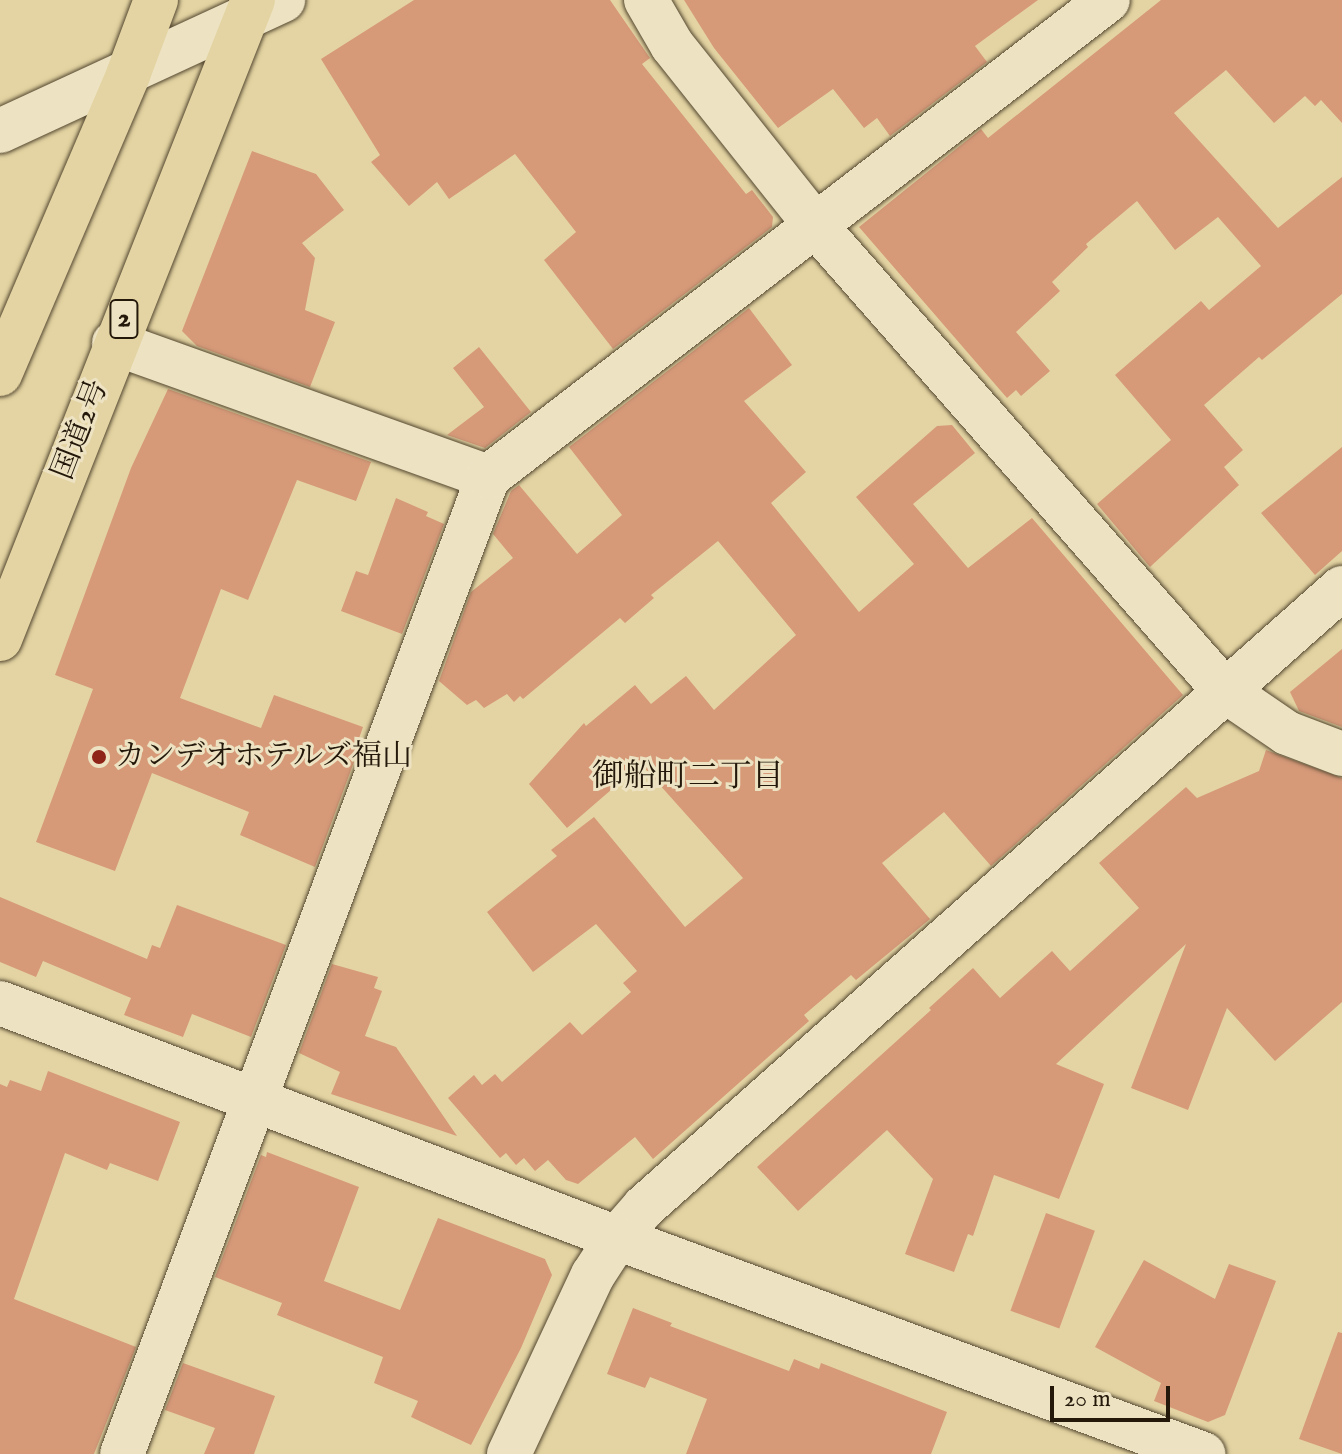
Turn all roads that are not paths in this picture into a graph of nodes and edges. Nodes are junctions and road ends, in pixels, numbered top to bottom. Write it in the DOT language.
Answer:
graph roads {
  1 [pos="156,0"];
  2 [pos="646,0"];
  3 [pos="1108,0"];
  4 [pos="261,5"];
  5 [pos="128,75"];
  6 [pos="0,131"];
  7 [pos="815,225"];
  8 [pos="114,343"];
  9 [pos="0,374"];
  10 [pos="488,477"];
  11 [pos="1342,588"];
  12 [pos="0,639"];
  13 [pos="1224,690"];
  14 [pos="1342,754"];
  15 [pos="0,1003"];
  16 [pos="255,1101"];
  17 [pos="617,1238"];
  18 [pos="122,1454"];
  19 [pos="509,1454"];
  20 [pos="1203,1454"];
  1 -- 5 [label="highway"];
  2 -- 7 [label="street"];
  3 -- 7 [label="street"];
  4 -- 5 [label="street"];
  4 -- 8 [label="highway, 国道2号 / 2"];
  5 -- 6 [label="street"];
  5 -- 9 [label="highway"];
  7 -- 10 [label="street"];
  7 -- 13 [label="street"];
  8 -- 10 [label="street"];
  8 -- 12 [label="highway, 国道2号 / 2"];
  10 -- 16 [label="street"];
  11 -- 13 [label="street"];
  13 -- 14 [label="street"];
  13 -- 17 [label="street"];
  15 -- 16 [label="street"];
  16 -- 17 [label="street"];
  16 -- 18 [label="street"];
  17 -- 19 [label="street"];
  17 -- 20 [label="street"];
}
